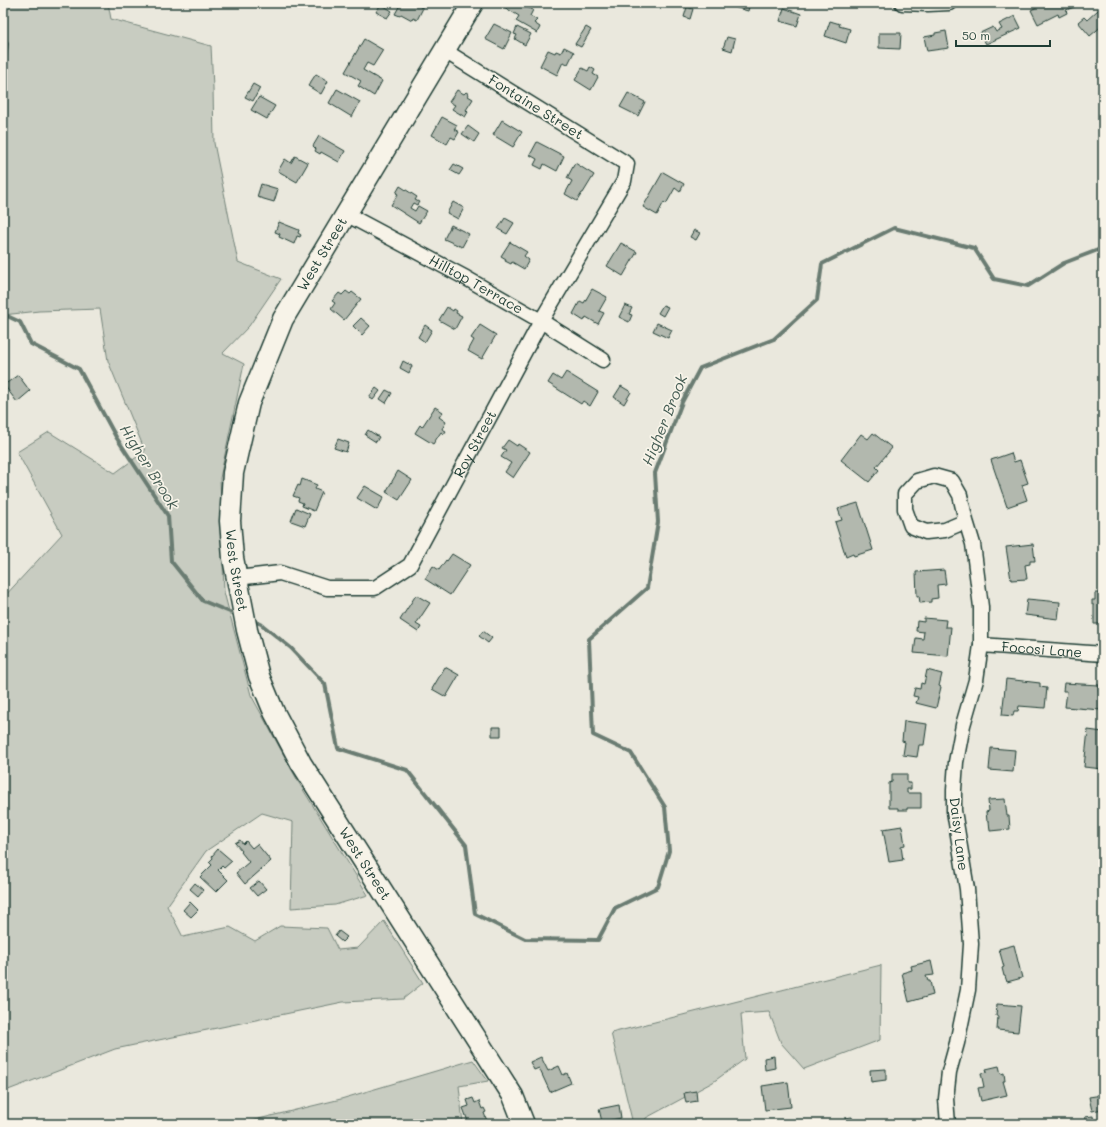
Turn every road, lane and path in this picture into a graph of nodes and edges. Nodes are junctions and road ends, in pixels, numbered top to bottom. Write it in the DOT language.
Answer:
graph roads {
  1 [pos="473,3"];
  2 [pos="902,3"];
  3 [pos="949,3"];
  4 [pos="445,50"];
  5 [pos="627,164"];
  6 [pos="346,214"];
  7 [pos="541,321"];
  8 [pos="603,360"];
  9 [pos="966,520"];
  10 [pos="237,578"];
  11 [pos="981,645"];
  12 [pos="1103,654"];
  13 [pos="524,1124"];
  14 [pos="948,1124"];
  1 -- 4 [label="main road, West Street"];
  2 -- 3 [label="street"];
  4 -- 5 [label="street, Fontaine Street"];
  4 -- 6 [label="main road, West Street"];
  5 -- 7 [label="street, Roy Street"];
  6 -- 7 [label="street, Hilltop Terrace"];
  6 -- 10 [label="main road, West Street"];
  7 -- 8 [label="street, Hilltop Terrace"];
  7 -- 10 [label="street, Roy Street"];
  9 -- 9 [label="street, Daisy Lane"];
  9 -- 11 [label="street, Daisy Lane"];
  10 -- 13 [label="main road, West Street"];
  11 -- 12 [label="street, Focosi Lane"];
  11 -- 14 [label="street, Daisy Lane"];
}
